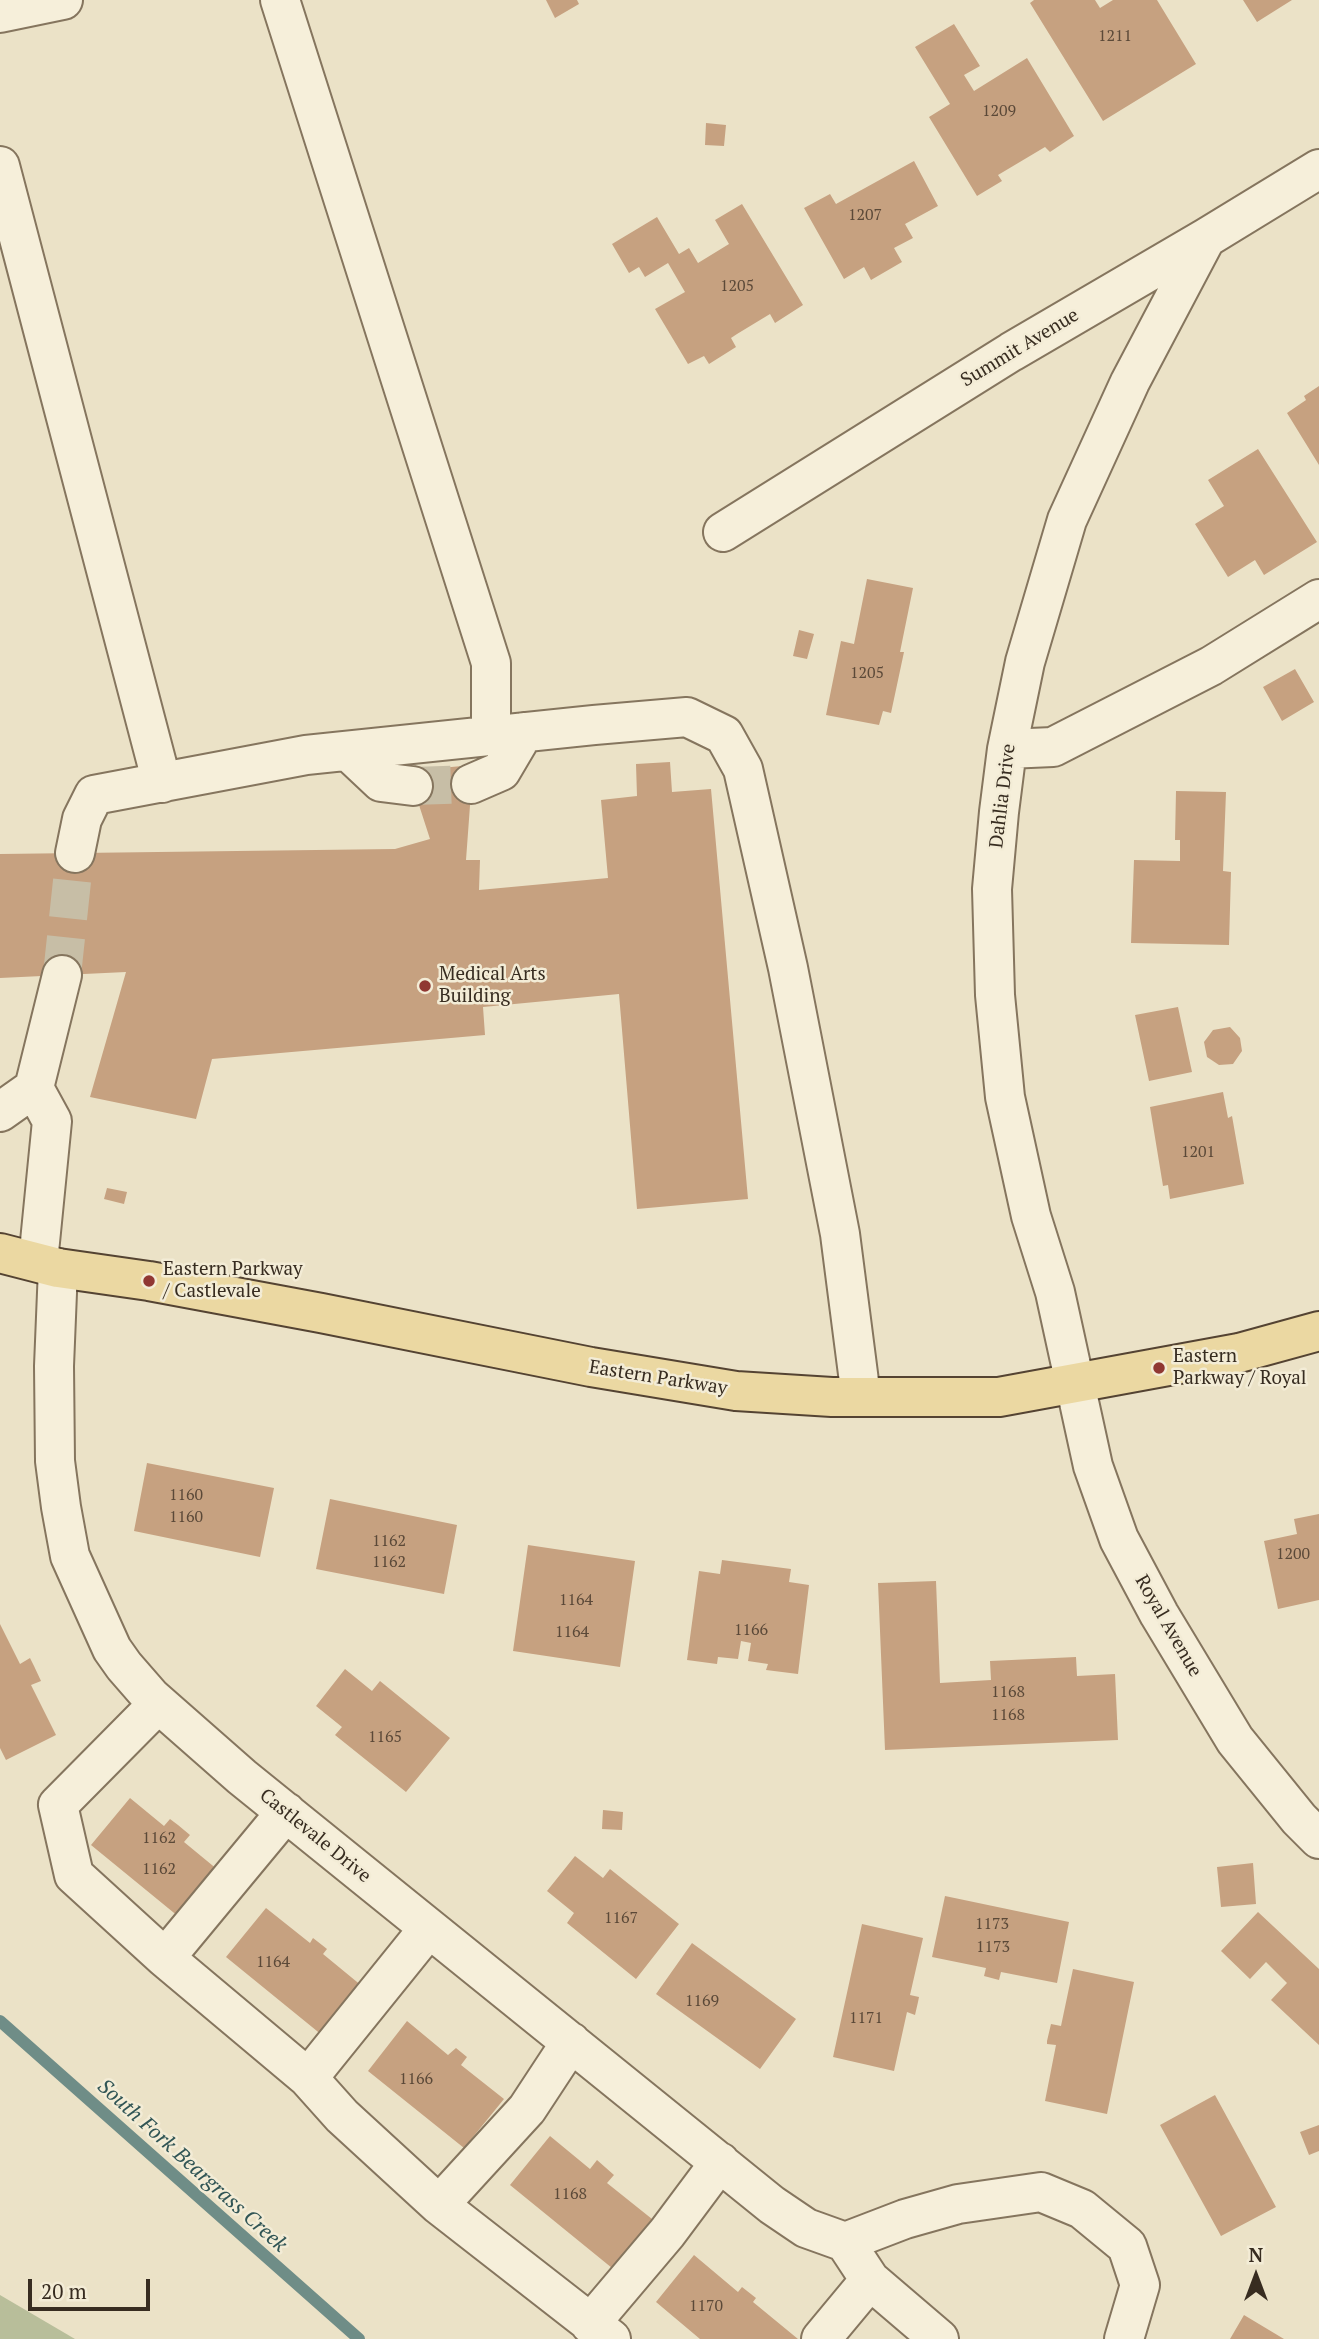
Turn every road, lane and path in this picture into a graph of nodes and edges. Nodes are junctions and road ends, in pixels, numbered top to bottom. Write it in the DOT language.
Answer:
graph roads {
  1 [pos="280,0"];
  2 [pos="53,1"];
  3 [pos="0,13"];
  4 [pos="0,166"];
  5 [pos="1319,169"];
  6 [pos="1206,238"];
  7 [pos="723,532"];
  8 [pos="1319,599"];
  9 [pos="508,734"];
  10 [pos="1007,749"];
  11 [pos="348,751"];
  12 [pos="162,782"];
  13 [pos="471,784"];
  14 [pos="413,786"];
  15 [pos="75,853"];
  16 [pos="62,975"];
  17 [pos="17,1084"];
  18 [pos="0,1112"];
  19 [pos="0,1253"];
  20 [pos="48,1265"];
  21 [pos="1319,1331"];
  22 [pos="1075,1384"];
  23 [pos="861,1398"];
  24 [pos="158,1704"];
  25 [pos="286,1812"];
  26 [pos="1319,1839"];
  27 [pos="429,1928"];
  28 [pos="165,1958"];
  29 [pos="571,2042"];
  30 [pos="308,2078"];
  31 [pos="720,2162"];
  32 [pos="439,2205"];
  33 [pos="845,2242"];
  34 [pos="870,2280"];
  35 [pos="600,2332"];
  36 [pos="821,2339"];
  37 [pos="939,2339"];
  38 [pos="1124,2339"];
  1 -- 9 [label="street"];
  2 -- 3 [label="street"];
  4 -- 12 [label="street"];
  5 -- 6 [label="street, Summit Avenue"];
  6 -- 7 [label="street, Summit Avenue"];
  6 -- 10 [label="street, Dahlia Drive"];
  8 -- 10 [label="street"];
  9 -- 11 [label="street"];
  9 -- 13 [label="street"];
  9 -- 23 [label="street"];
  10 -- 22 [label="street, Dahlia Drive"];
  11 -- 12 [label="street"];
  11 -- 14 [label="street"];
  12 -- 15 [label="street"];
  16 -- 17 [label="street"];
  17 -- 18 [label="street"];
  17 -- 20 [label="street, Castlevale Drive"];
  19 -- 20 [label="main road, Eastern Parkway"];
  20 -- 23 [label="main road, Eastern Parkway"];
  20 -- 24 [label="street, Castlevale Drive"];
  21 -- 22 [label="main road, Eastern Parkway"];
  22 -- 23 [label="main road, Eastern Parkway"];
  22 -- 26 [label="street, Royal Avenue"];
  24 -- 25 [label="street, Castlevale Drive"];
  24 -- 28 [label="street"];
  25 -- 27 [label="street, Castlevale Drive"];
  25 -- 28 [label="street"];
  27 -- 29 [label="street, Castlevale Drive"];
  27 -- 30 [label="street"];
  28 -- 30 [label="street"];
  29 -- 31 [label="street, Castlevale Drive"];
  29 -- 32 [label="street"];
  30 -- 32 [label="street"];
  31 -- 33 [label="street, Castlevale Drive"];
  31 -- 35 [label="street"];
  32 -- 35 [label="street"];
  33 -- 34 [label="street"];
  33 -- 38 [label="street"];
  34 -- 36 [label="street"];
  34 -- 37 [label="street"];
}
